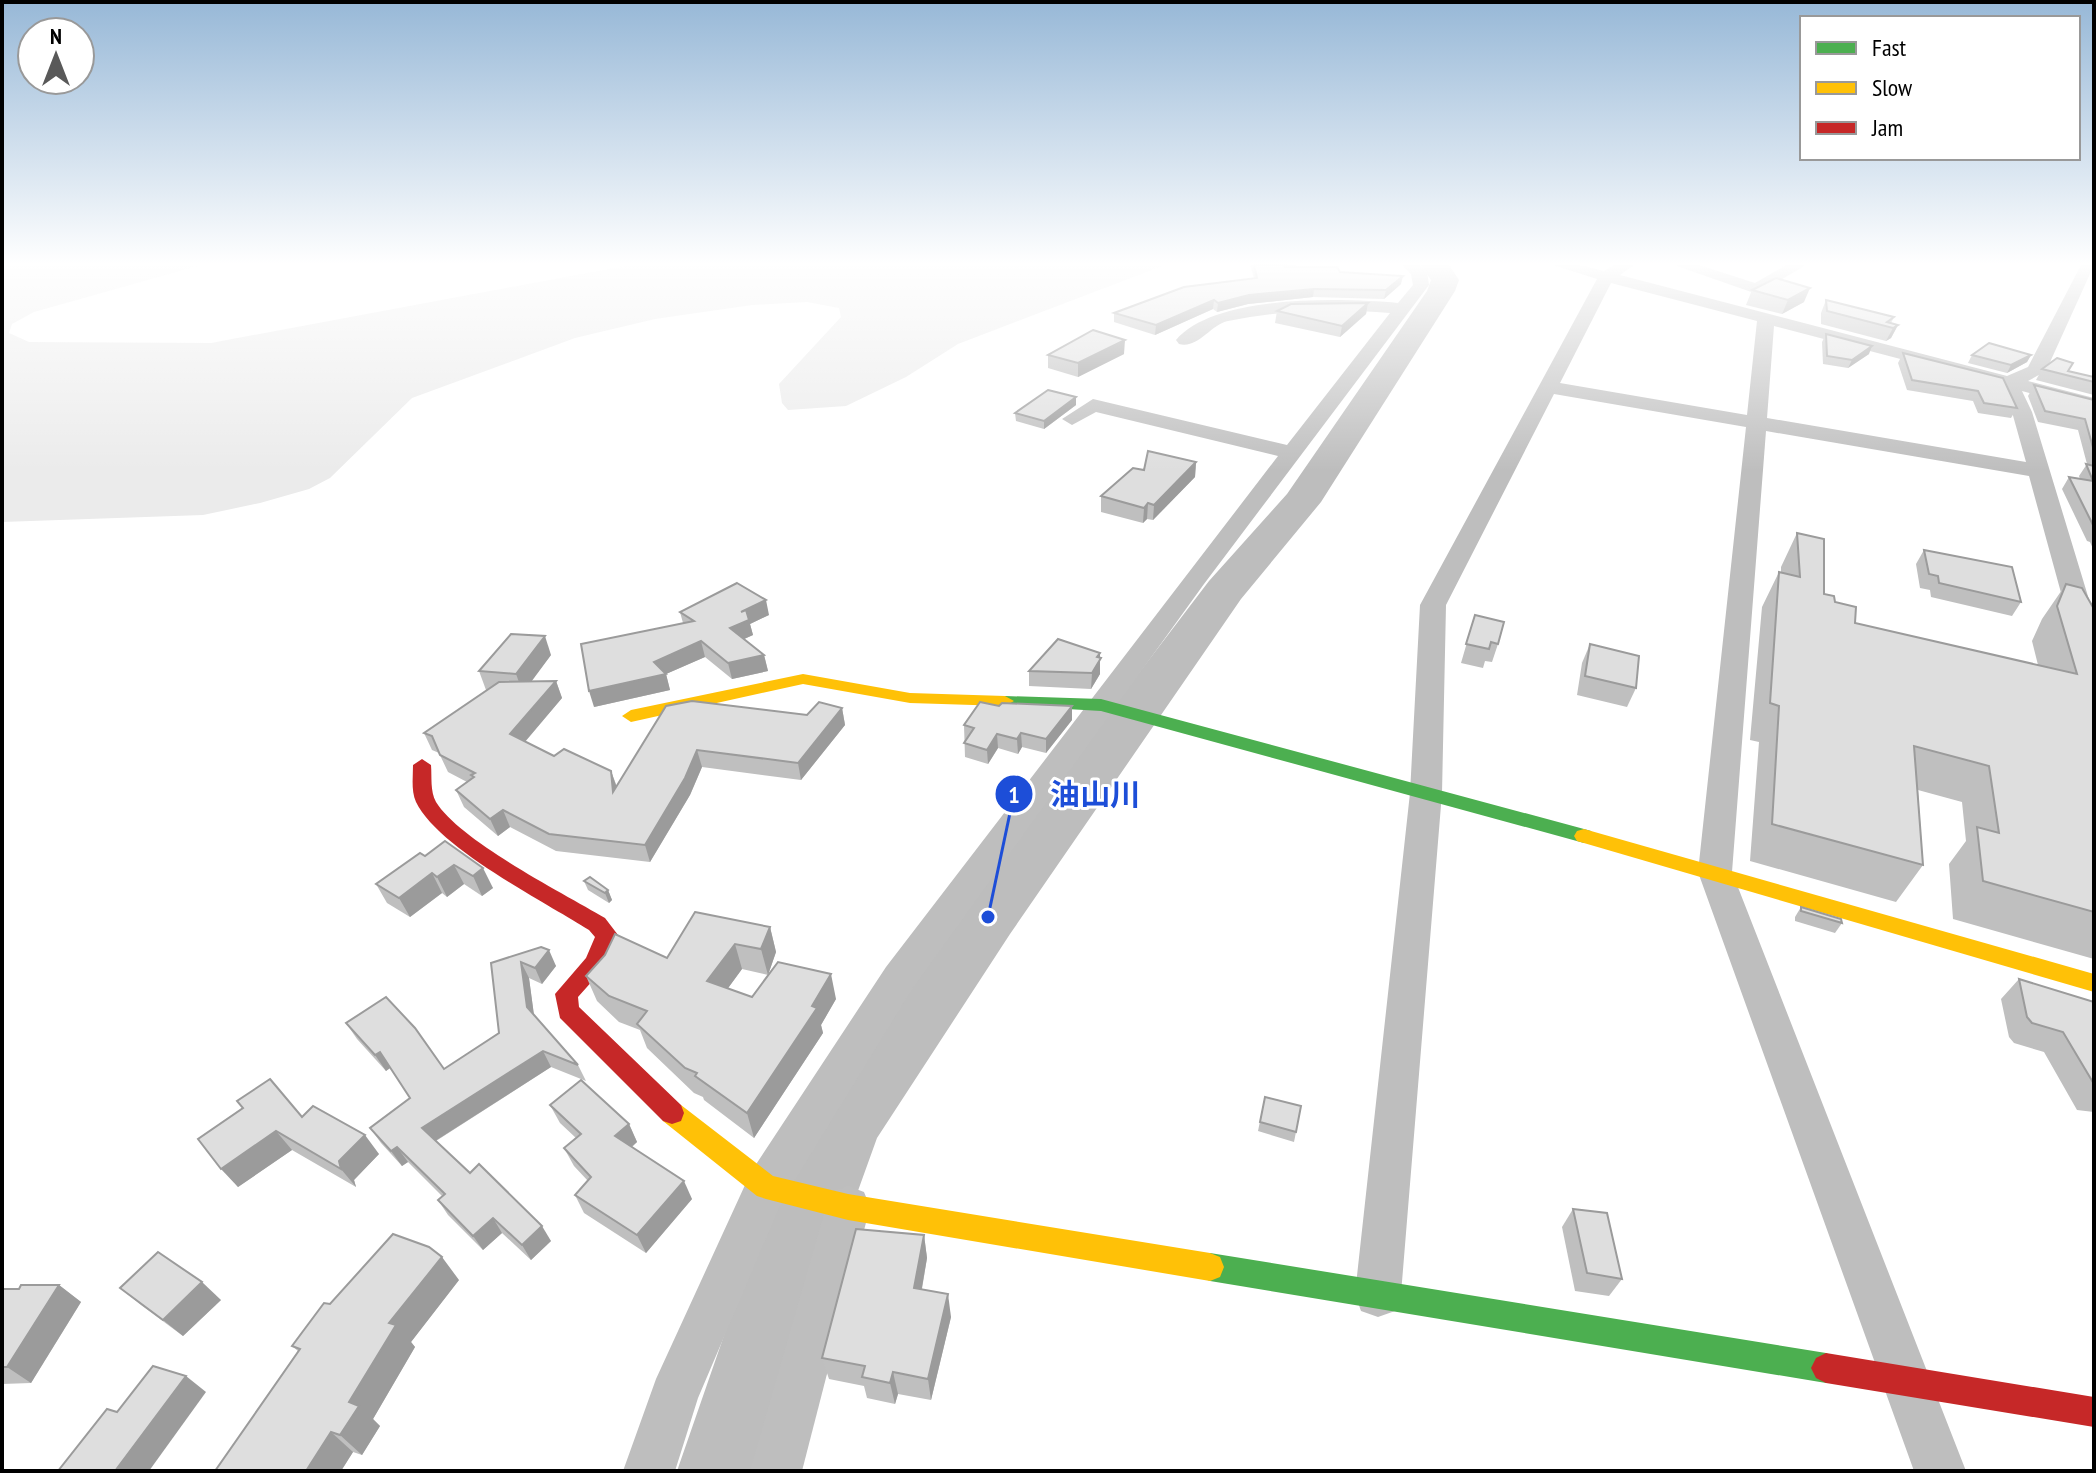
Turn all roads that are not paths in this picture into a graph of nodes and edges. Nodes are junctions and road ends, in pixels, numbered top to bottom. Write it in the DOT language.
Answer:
graph roads {
  1 [pos="1194,334"];
  2 [pos="1383,334"];
  3 [pos="1579,334"];
  4 [pos="1765,334"];
  5 [pos="1820,334"];
  6 [pos="2055,334"];
  7 [pos="1185,340"];
  8 [pos="2008,382"];
  9 [pos="1548,387"];
  10 [pos="2094,404"];
  11 [pos="1072,419"];
  12 [pos="1756,423"];
  13 [pos="1293,453"];
  14 [pos="2039,471"];
  15 [pos="2094,662"];
  16 [pos="1101,705"];
  17 [pos="631,716"];
  18 [pos="422,765"];
  19 [pos="1426,793"];
  20 [pos="1715,872"];
  21 [pos="2094,983"];
  22 [pos="766,1187"];
  23 [pos="848,1207"];
  24 [pos="1378,1294"];
  25 [pos="1905,1380"];
  26 [pos="2094,1412"];
  27 [pos="649,1471"];
  28 [pos="776,1471"];
  29 [pos="1940,1471"];
  1 -- 7 [label="street"];
  2 -- 13 [label="street"];
  3 -- 9 [label="street"];
  4 -- 12 [label="street"];
  5 -- 8 [label="street"];
  6 -- 8 [label="street"];
  8 -- 10 [label="street"];
  8 -- 14 [label="street"];
  9 -- 12 [label="street"];
  9 -- 19 [label="street"];
  11 -- 13 [label="street"];
  12 -- 14 [label="street"];
  12 -- 20 [label="street"];
  13 -- 16 [label="street"];
  14 -- 15 [label="street"];
  16 -- 17 [label="street"];
  16 -- 19 [label="street"];
  16 -- 22 [label="street"];
  18 -- 22 [label="street"];
  19 -- 20 [label="street"];
  19 -- 24 [label="street"];
  20 -- 21 [label="street"];
  20 -- 25 [label="street"];
  22 -- 23 [label="street"];
  22 -- 27 [label="street"];
  23 -- 24 [label="street"];
  23 -- 28 [label="street"];
  24 -- 25 [label="street"];
  25 -- 26 [label="street"];
  25 -- 29 [label="street"];
}
